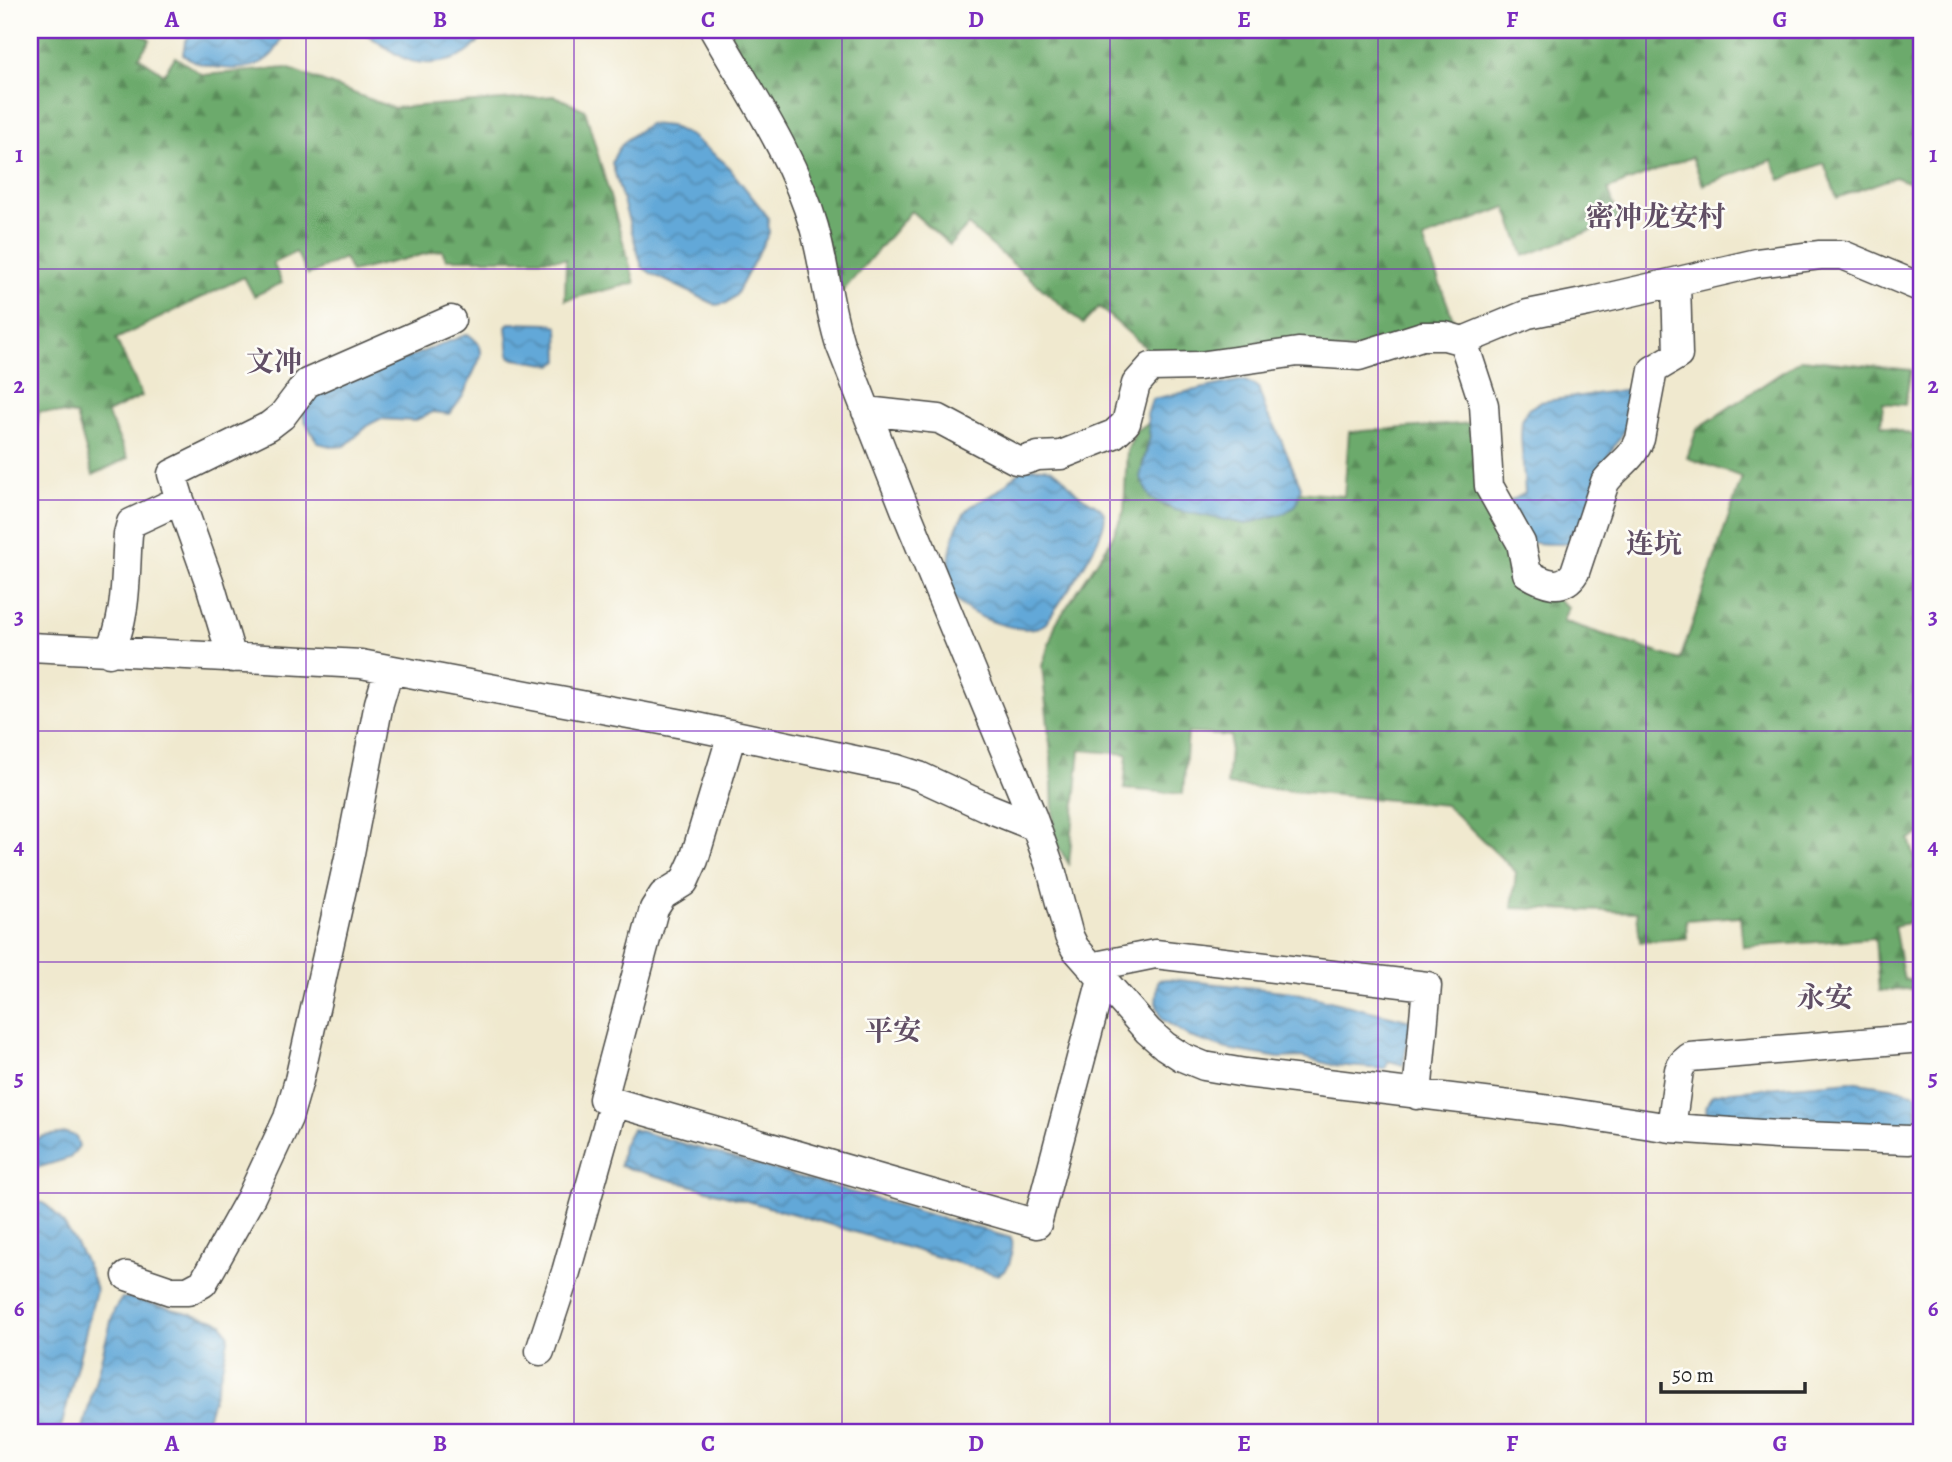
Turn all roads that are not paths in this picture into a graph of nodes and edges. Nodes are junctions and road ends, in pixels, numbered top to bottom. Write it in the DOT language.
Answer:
graph roads {
  1 [pos="714,30"];
  2 [pos="1676,282"];
  3 [pos="1922,288"];
  4 [pos="451,320"];
  5 [pos="1463,341"];
  6 [pos="866,411"];
  7 [pos="180,500"];
  8 [pos="30,647"];
  9 [pos="109,653"];
  10 [pos="232,658"];
  11 [pos="389,670"];
  12 [pos="732,734"];
  13 [pos="1036,827"];
  14 [pos="1096,973"];
  15 [pos="1922,1038"];
  16 [pos="1417,1095"];
  17 [pos="614,1102"];
  18 [pos="1671,1128"];
  19 [pos="1922,1138"];
  20 [pos="127,1276"];
  21 [pos="540,1351"];
  1 -- 6 [label="street"];
  2 -- 3 [label="street"];
  2 -- 5 [label="street"];
  2 -- 5 [label="street"];
  4 -- 7 [label="street"];
  5 -- 6 [label="street"];
  6 -- 13 [label="street"];
  7 -- 9 [label="street"];
  7 -- 10 [label="street"];
  8 -- 9 [label="street"];
  9 -- 10 [label="street"];
  10 -- 11 [label="street"];
  11 -- 12 [label="street"];
  11 -- 20 [label="street"];
  12 -- 13 [label="street"];
  12 -- 17 [label="street"];
  13 -- 14 [label="street"];
  14 -- 16 [label="street"];
  14 -- 16 [label="street"];
  14 -- 17 [label="street"];
  15 -- 18 [label="street"];
  16 -- 18 [label="street"];
  17 -- 21 [label="street"];
  18 -- 19 [label="street"];
}
